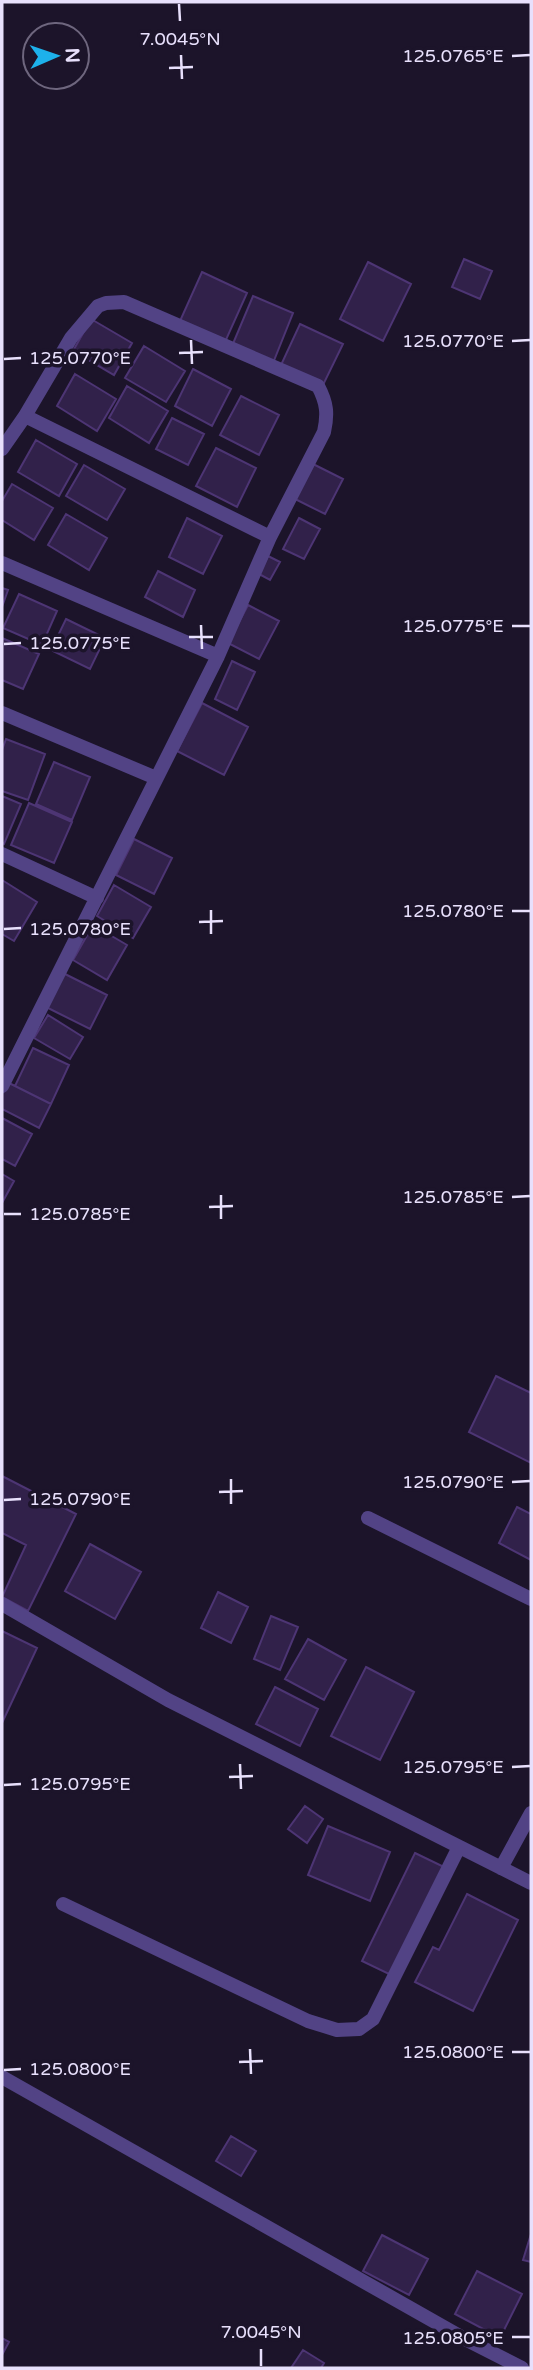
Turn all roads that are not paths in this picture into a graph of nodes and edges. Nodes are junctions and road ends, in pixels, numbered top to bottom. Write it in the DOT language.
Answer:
graph roads {
  1 [pos="25,416"];
  2 [pos="2,449"];
  3 [pos="270,537"];
  4 [pos="2,563"];
  5 [pos="218,656"];
  6 [pos="2,713"];
  7 [pos="156,778"];
  8 [pos="2,854"];
  9 [pos="97,898"];
  10 [pos="2,1086"];
  11 [pos="368,1518"];
  12 [pos="531,1599"];
  13 [pos="2,1604"];
  14 [pos="531,1813"];
  15 [pos="459,1847"];
  16 [pos="501,1868"];
  17 [pos="531,1883"];
  18 [pos="63,1904"];
  19 [pos="2,2077"];
  20 [pos="522,2368"];
  1 -- 2 [label="street"];
  1 -- 3 [label="street"];
  1 -- 3 [label="street"];
  3 -- 5 [label="street"];
  4 -- 5 [label="street"];
  5 -- 7 [label="street"];
  6 -- 7 [label="street"];
  7 -- 9 [label="street"];
  8 -- 9 [label="street"];
  9 -- 10 [label="street"];
  11 -- 12 [label="street"];
  13 -- 15 [label="street"];
  14 -- 16 [label="street"];
  15 -- 16 [label="street"];
  15 -- 18 [label="street"];
  16 -- 17 [label="street"];
  19 -- 20 [label="street"];
}
